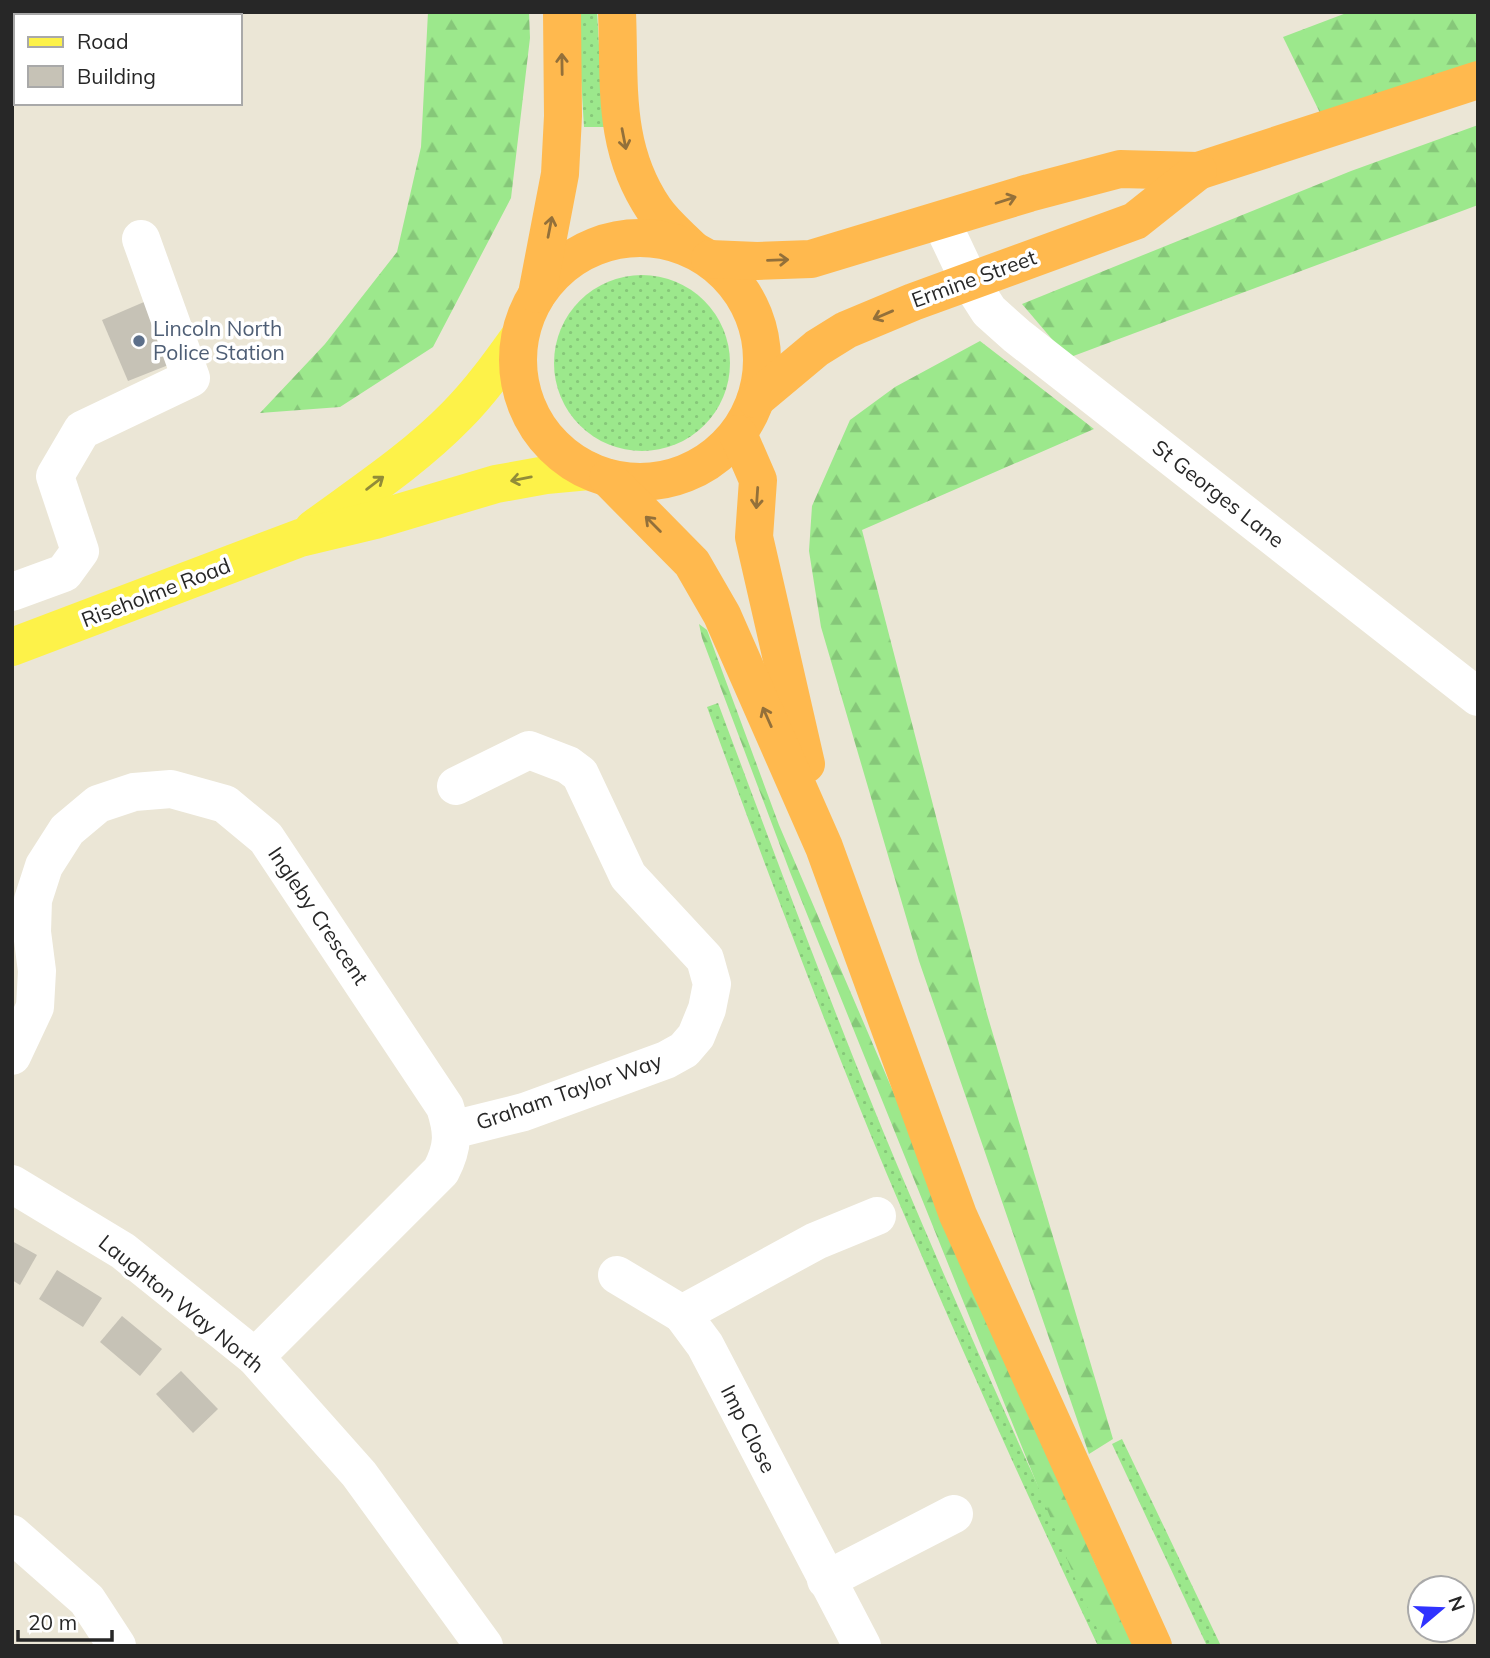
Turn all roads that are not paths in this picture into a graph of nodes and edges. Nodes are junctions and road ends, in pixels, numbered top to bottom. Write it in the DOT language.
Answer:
graph roads {
  1 [pos="562,12"];
  2 [pos="617,12"];
  3 [pos="1478,80"];
  4 [pos="1198,171"];
  5 [pos="941,221"];
  6 [pos="141,239"];
  7 [pos="701,254"];
  8 [pos="969,280"];
  9 [pos="537,294"];
  10 [pos="520,337"];
  11 [pos="757,399"];
  12 [pos="738,433"];
  13 [pos="598,475"];
  14 [pos="300,538"];
  15 [pos="12,592"];
  16 [pos="12,647"];
  17 [pos="1478,697"];
  18 [pos="456,786"];
  19 [pos="824,847"];
  20 [pos="12,1056"];
  21 [pos="452,1130"];
  22 [pos="12,1184"];
  23 [pos="877,1216"];
  24 [pos="617,1275"];
  25 [pos="682,1314"];
  26 [pos="255,1357"];
  27 [pos="954,1514"];
  28 [pos="12,1534"];
  29 [pos="826,1580"];
  30 [pos="117,1646"];
  31 [pos="484,1646"];
  32 [pos="862,1646"];
  33 [pos="1153,1646"];
  9 -- 1 [label="highway, one-way"];
  2 -- 7 [label="highway, one-way"];
  3 -- 4 [label="highway, Ermine Street"];
  5 -- 4 [label="highway, Ermine Street, one-way"];
  4 -- 8 [label="highway, Ermine Street"];
  7 -- 5 [label="highway, Ermine Street, one-way"];
  5 -- 8 [label="street, St Georges Lane"];
  6 -- 15 [label="street"];
  7 -- 9 [label="highway"];
  7 -- 11 [label="highway"];
  8 -- 11 [label="highway, Ermine Street, one-way"];
  8 -- 17 [label="street, St Georges Lane"];
  9 -- 10 [label="highway"];
  10 -- 13 [label="highway"];
  14 -- 10 [label="main road, one-way"];
  11 -- 12 [label="highway"];
  12 -- 13 [label="highway"];
  12 -- 19 [label="highway, one-way"];
  13 -- 14 [label="main road, one-way"];
  19 -- 13 [label="highway, one-way"];
  14 -- 16 [label="main road, Riseholme Road"];
  18 -- 21 [label="street, Graham Taylor Way"];
  19 -- 33 [label="highway"];
  20 -- 21 [label="street, Ingleby Crescent"];
  21 -- 26 [label="street"];
  22 -- 26 [label="street, Laughton Way North"];
  23 -- 25 [label="street"];
  24 -- 25 [label="street"];
  25 -- 29 [label="street, Imp Close"];
  26 -- 31 [label="street, Laughton Way North"];
  27 -- 29 [label="street"];
  28 -- 30 [label="street"];
  29 -- 32 [label="street, Imp Close"];
}
